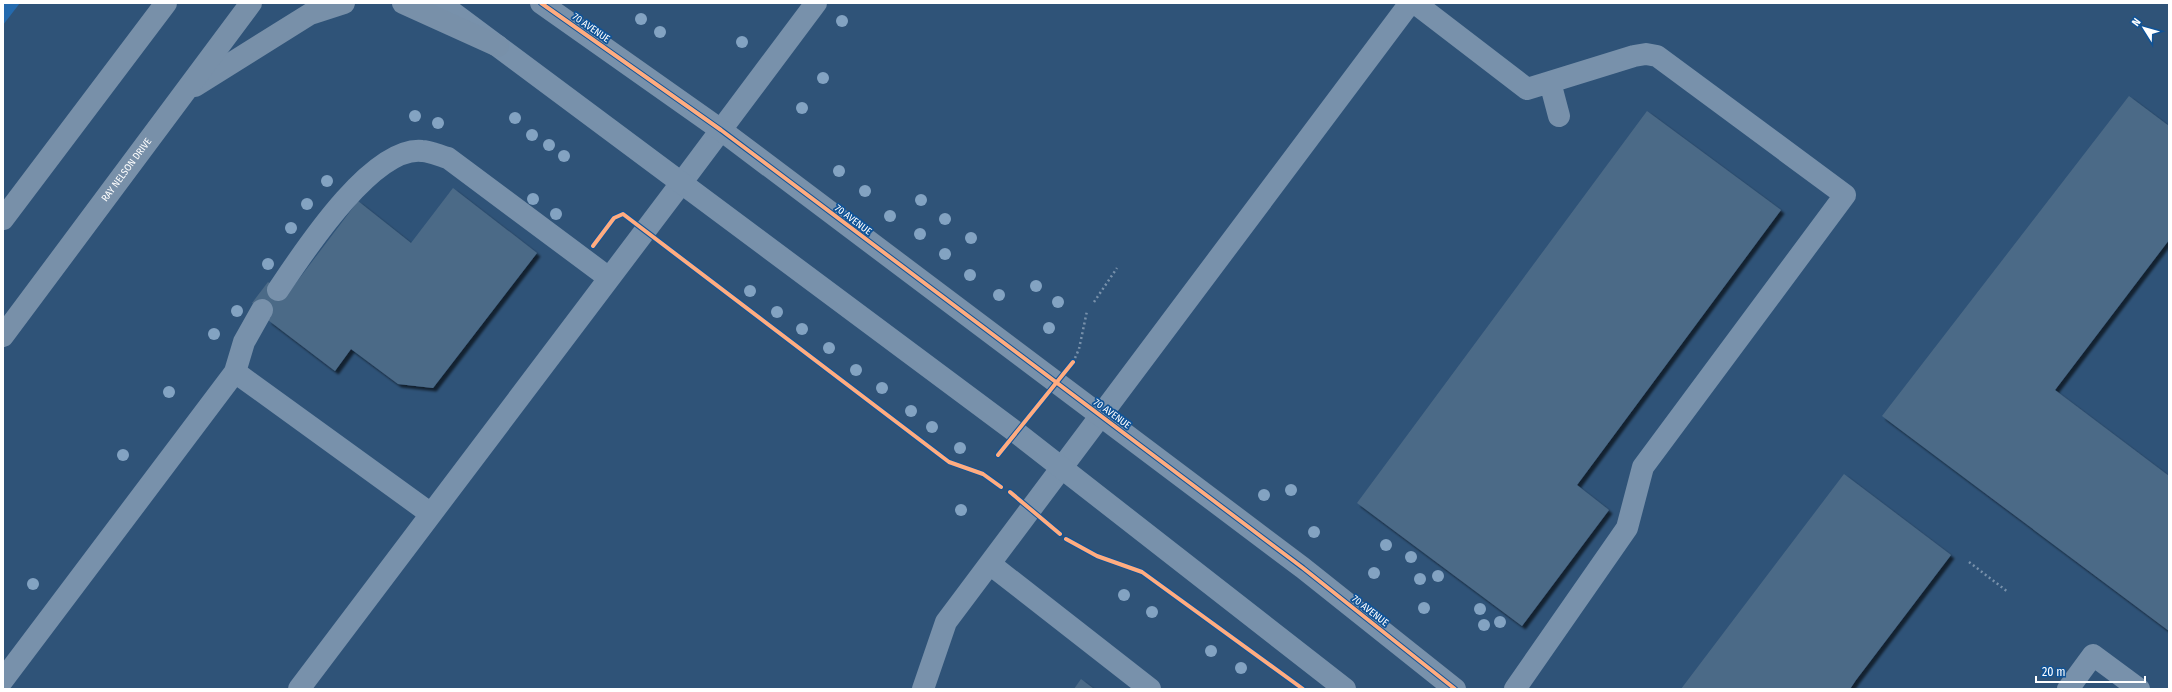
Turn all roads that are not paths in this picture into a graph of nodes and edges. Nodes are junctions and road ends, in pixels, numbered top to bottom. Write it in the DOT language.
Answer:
graph roads {
  1 [pos="166,3"];
  2 [pos="251,3"];
  3 [pos="344,3"];
  4 [pos="403,3"];
  5 [pos="440,3"];
  6 [pos="541,3"];
  7 [pos="816,3"];
  8 [pos="1410,3"];
  9 [pos="1415,3"];
  10 [pos="498,46"];
  11 [pos="1550,82"];
  12 [pos="185,91"];
  13 [pos="1559,116"];
  14 [pos="721,130"];
  15 [pos="682,182"];
  16 [pos="3,219"];
  17 [pos="609,278"];
  18 [pos="278,290"];
  19 [pos="262,310"];
  20 [pos="3,336"];
  21 [pos="235,372"];
  22 [pos="1101,416"];
  23 [pos="1061,469"];
  24 [pos="431,514"];
  25 [pos="990,564"];
  26 [pos="3,680"];
  27 [pos="299,689"];
  28 [pos="923,689"];
  29 [pos="1150,689"];
  30 [pos="1345,689"];
  31 [pos="1455,689"];
  32 [pos="1515,689"];
  33 [pos="2068,689"];
  34 [pos="2139,689"];
  1 -- 16 [label="highway"];
  2 -- 12 [label="highway, RAY NELSON DRIVE"];
  3 -- 12 [label="highway"];
  4 -- 10 [label="highway"];
  5 -- 10 [label="street"];
  6 -- 14 [label="street, 70 AVENUE"];
  7 -- 14 [label="street"];
  8 -- 22 [label="street"];
  9 -- 11 [label="street"];
  10 -- 15 [label="street"];
  11 -- 13 [label="street"];
  11 -- 32 [label="street"];
  12 -- 20 [label="highway, RAY NELSON DRIVE"];
  14 -- 15 [label="street"];
  14 -- 22 [label="street, 70 AVENUE"];
  15 -- 17 [label="street"];
  15 -- 23 [label="street"];
  17 -- 18 [label="street"];
  17 -- 24 [label="street"];
  19 -- 21 [label="street"];
  21 -- 24 [label="street"];
  21 -- 26 [label="street"];
  22 -- 23 [label="street"];
  22 -- 31 [label="street, 70 AVENUE"];
  23 -- 25 [label="street"];
  23 -- 30 [label="street"];
  24 -- 27 [label="street"];
  25 -- 28 [label="street"];
  25 -- 29 [label="street"];
  33 -- 34 [label="street"];
}
